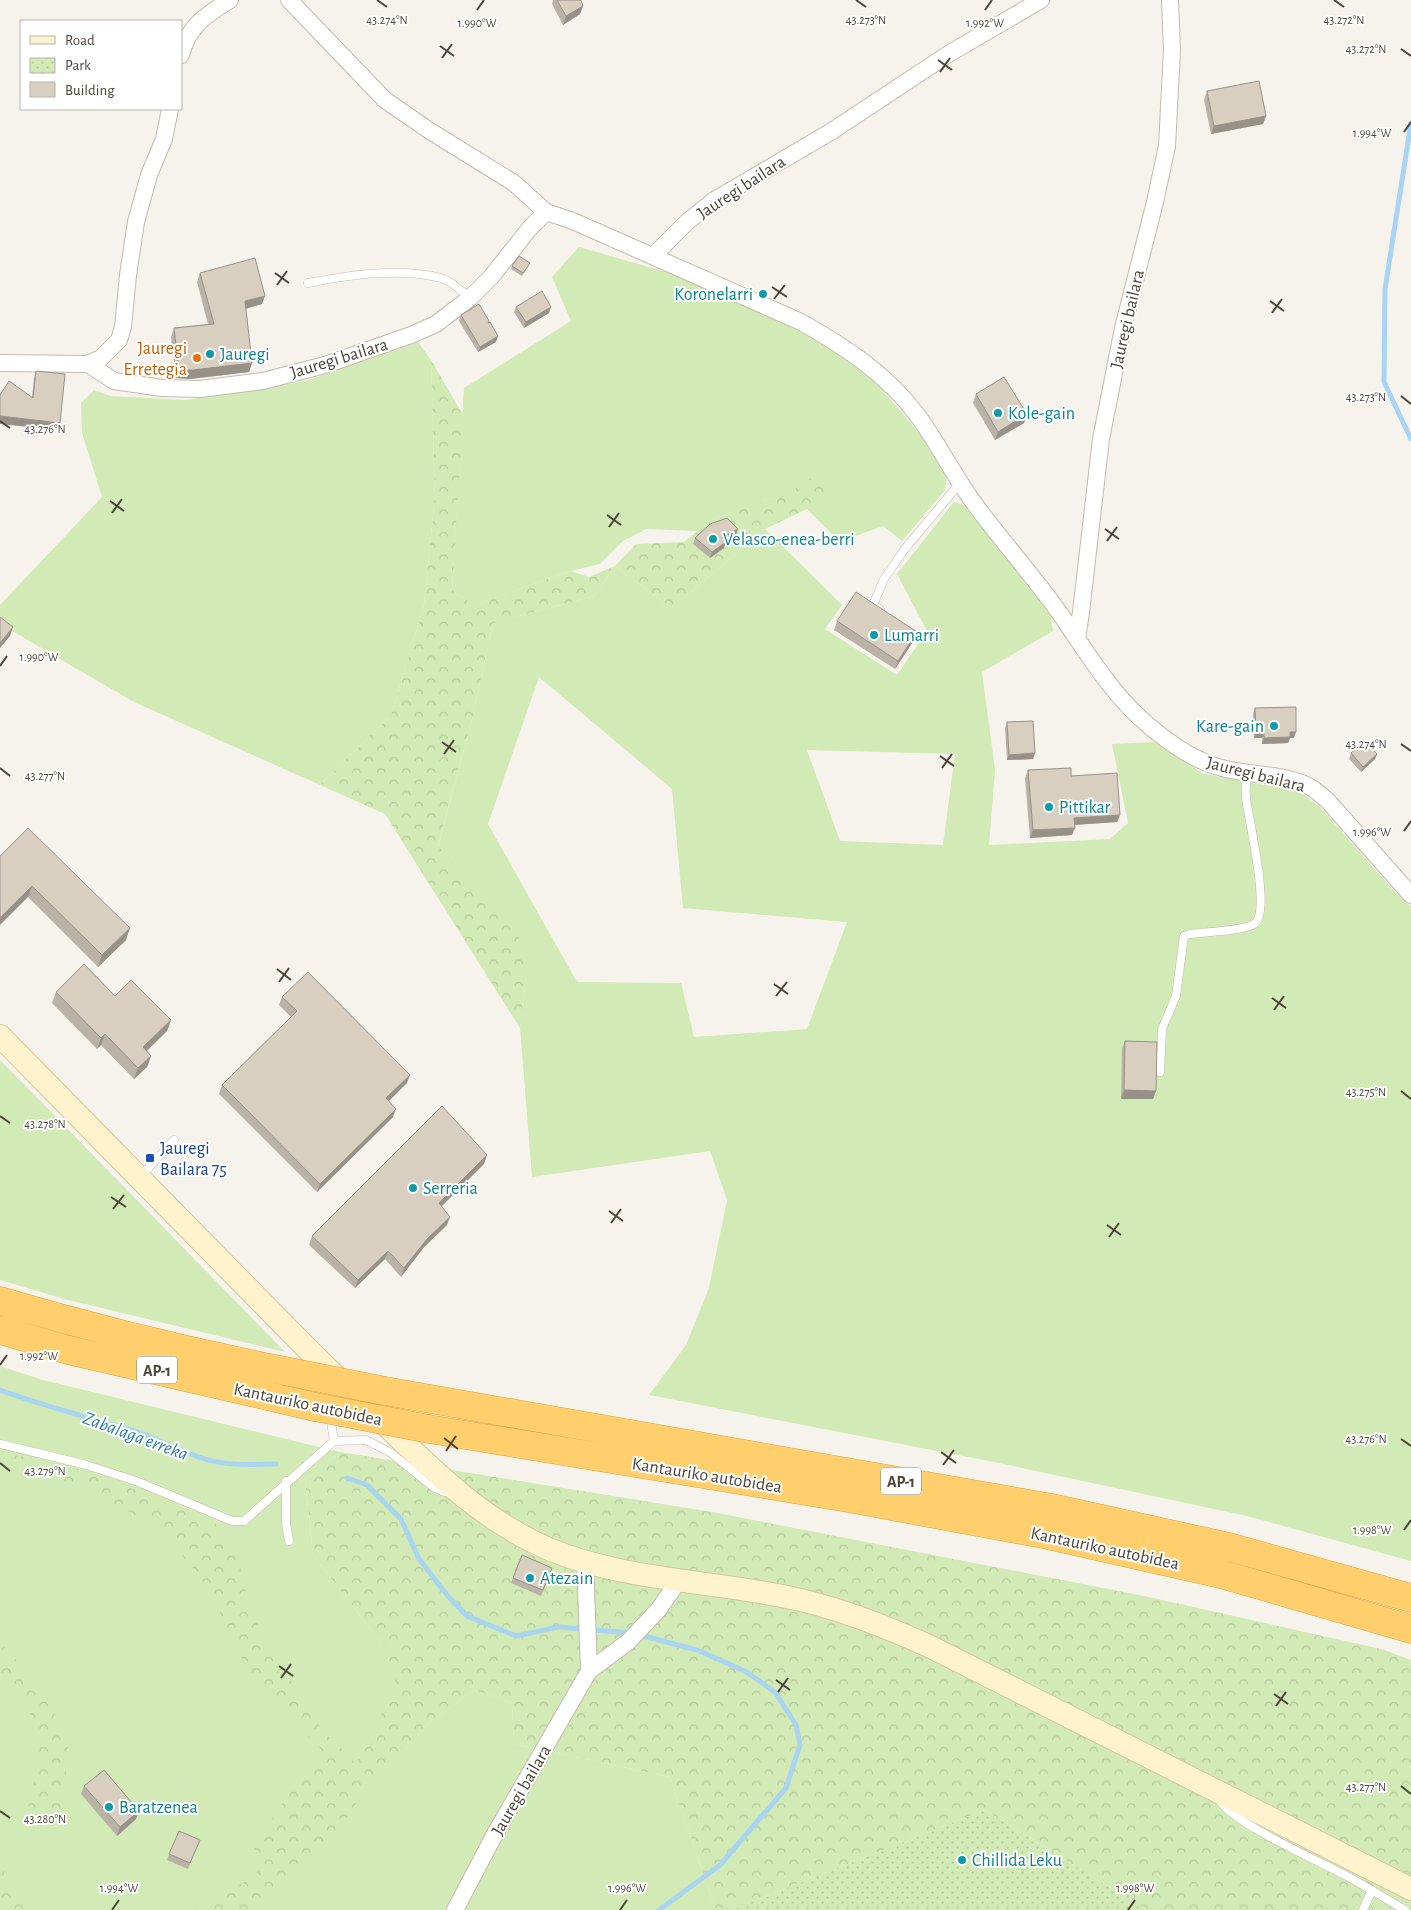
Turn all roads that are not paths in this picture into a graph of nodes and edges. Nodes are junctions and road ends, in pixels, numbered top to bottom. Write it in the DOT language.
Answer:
graph roads {
  1 [pos="230,0"];
  2 [pos="288,0"];
  3 [pos="1041,0"];
  4 [pos="1170,0"];
  5 [pos="182,51"];
  6 [pos="170,110"];
  7 [pos="546,212"];
  8 [pos="653,256"];
  9 [pos="308,283"];
  10 [pos="470,298"];
  11 [pos="0,363"];
  12 [pos="88,364"];
  13 [pos="961,482"];
  14 [pos="889,616"];
  15 [pos="1077,639"];
  16 [pos="1247,774"];
  17 [pos="1411,895"];
  18 [pos="0,1036"];
  19 [pos="1160,1072"];
  20 [pos="174,1140"];
  21 [pos="139,1178"];
  22 [pos="0,1301"];
  23 [pos="0,1330"];
  24 [pos="318,1359"];
  25 [pos="322,1399"];
  26 [pos="334,1441"];
  27 [pos="0,1444"];
  28 [pos="286,1482"];
  29 [pos="466,1499"];
  30 [pos="289,1541"];
  31 [pos="585,1560"];
  32 [pos="679,1580"];
  33 [pos="1411,1598"];
  34 [pos="1411,1629"];
  35 [pos="589,1671"];
  36 [pos="1215,1789"];
  37 [pos="1411,1889"];
  38 [pos="1372,1890"];
  39 [pos="455,1910"];
  40 [pos="1363,1910"];
  41 [pos="1405,1910"];
  1 -- 5 [label="street"];
  2 -- 7 [label="street, Jauregi bailara"];
  3 -- 8 [label="street, Jauregi bailara"];
  4 -- 15 [label="street, Jauregi bailara"];
  6 -- 12 [label="street"];
  7 -- 8 [label="street, Jauregi bailara"];
  7 -- 10 [label="street, Jauregi bailara"];
  8 -- 13 [label="street, Jauregi bailara"];
  9 -- 10 [label="lane"];
  10 -- 12 [label="street, Jauregi bailara"];
  11 -- 12 [label="street"];
  13 -- 14 [label="lane"];
  13 -- 15 [label="street, Jauregi bailara"];
  15 -- 16 [label="street, Jauregi bailara"];
  16 -- 17 [label="street, Jauregi bailara"];
  16 -- 19 [label="lane"];
  18 -- 21 [label="main road"];
  20 -- 21 [label="lane"];
  21 -- 24 [label="main road"];
  22 -- 33 [label="highway, Kantauriko autobidea / AP-1, bridge"];
  23 -- 25 [label="highway, Kantauriko autobidea / AP-1"];
  24 -- 25 [label="lane"];
  24 -- 29 [label="main road"];
  25 -- 26 [label="lane"];
  25 -- 34 [label="highway, Kantauriko autobidea / AP-1, bridge"];
  26 -- 28 [label="lane"];
  26 -- 29 [label="lane"];
  27 -- 28 [label="lane"];
  28 -- 30 [label="lane"];
  29 -- 31 [label="main road"];
  31 -- 32 [label="main road"];
  31 -- 35 [label="street"];
  32 -- 35 [label="street, Jauregi bailara"];
  32 -- 36 [label="main road"];
  35 -- 39 [label="street, Jauregi bailara"];
  36 -- 37 [label="main road"];
  36 -- 38 [label="lane"];
  38 -- 40 [label="lane"];
  38 -- 41 [label="lane"];
}
